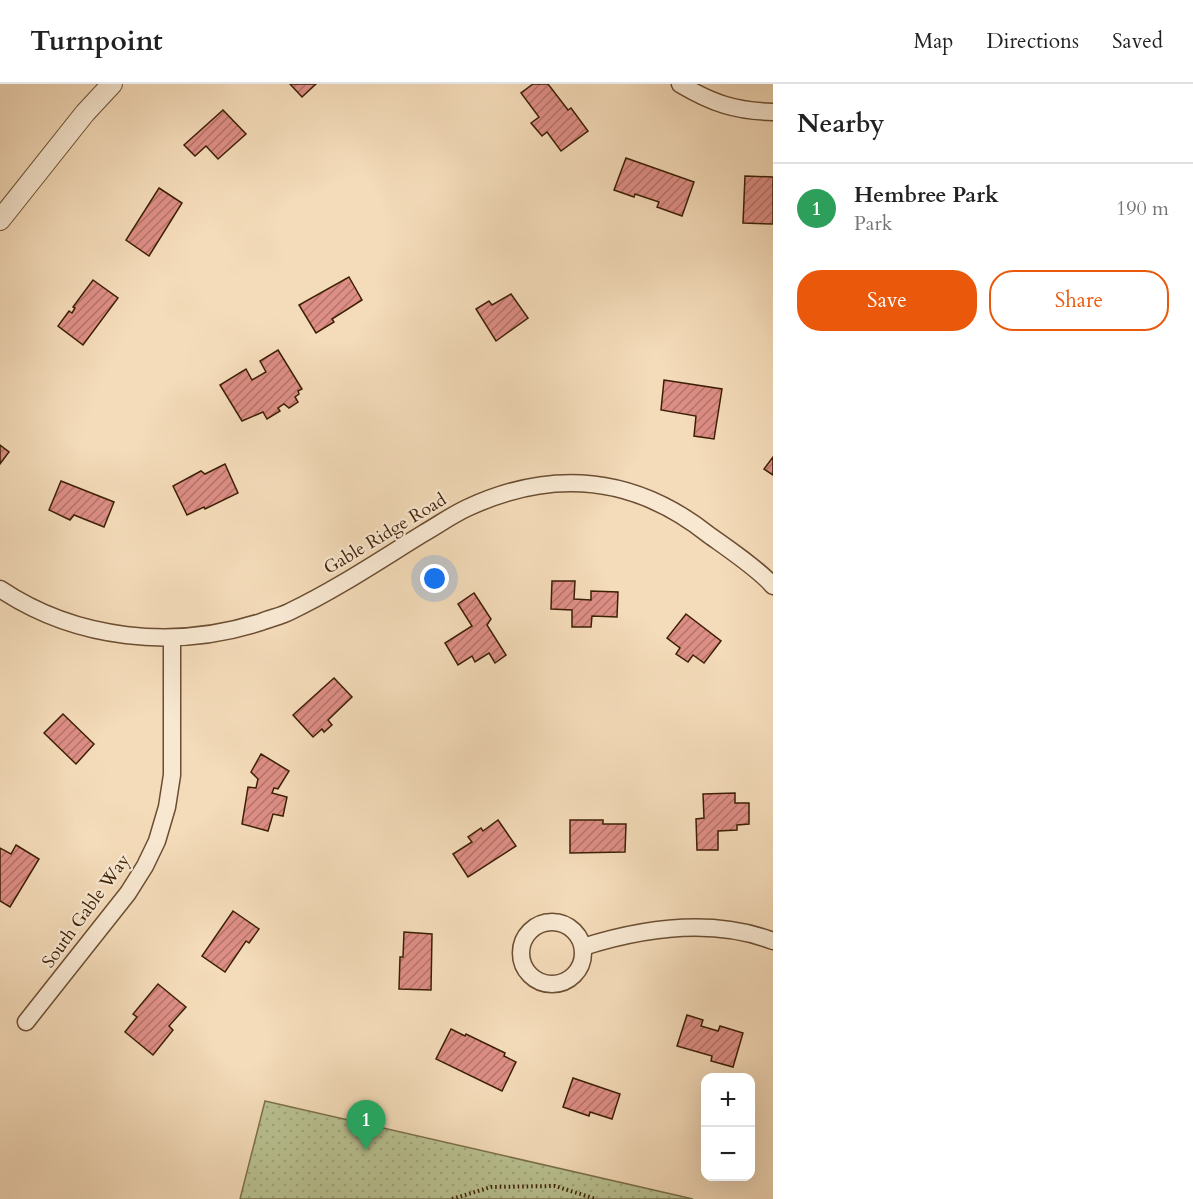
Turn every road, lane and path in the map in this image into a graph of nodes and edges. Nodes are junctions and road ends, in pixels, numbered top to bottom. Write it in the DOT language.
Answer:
graph roads {
  1 [pos="112,84"];
  2 [pos="680,84"];
  3 [pos="773,112"];
  4 [pos="0,220"];
  5 [pos="773,586"];
  6 [pos="0,589"];
  7 [pos="172,638"];
  8 [pos="773,941"];
  9 [pos="583,947"];
  10 [pos="26,1022"];
  11 [pos="452,1199"];
  12 [pos="596,1199"];
  1 -- 4 [label="street"];
  2 -- 3 [label="street"];
  5 -- 7 [label="street, Gable Ridge Road"];
  6 -- 7 [label="street, Gable Ridge Road"];
  7 -- 10 [label="street, South Gable Way"];
  8 -- 9 [label="street"];
  11 -- 12 [label="path"];
}
